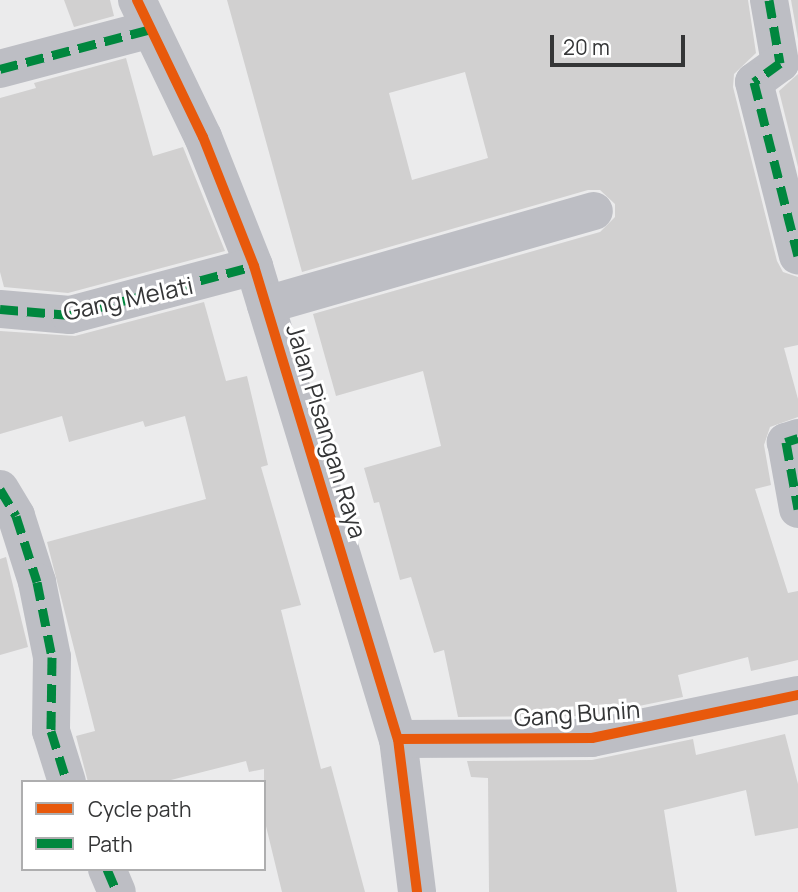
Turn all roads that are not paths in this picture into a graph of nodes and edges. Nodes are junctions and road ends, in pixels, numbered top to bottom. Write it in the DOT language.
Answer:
graph roads {
  1 [pos="769,0"];
  2 [pos="143,15"];
  3 [pos="0,69"];
  4 [pos="594,211"];
  5 [pos="798,256"];
  6 [pos="254,266"];
  7 [pos="266,304"];
  8 [pos="0,310"];
  9 [pos="798,438"];
  10 [pos="0,489"];
  11 [pos="798,509"];
  12 [pos="798,695"];
  13 [pos="398,740"];
  14 [pos="66,780"];
  15 [pos="108,871"];
  16 [pos="117,892"];
  17 [pos="417,892"];
  1 -- 5 [label="street"];
  2 -- 3 [label="street"];
  2 -- 6 [label="street, Jalan Pisangan Raya"];
  4 -- 7 [label="street"];
  6 -- 7 [label="street, Jalan Pisangan Raya"];
  6 -- 8 [label="street, Gang Melati"];
  7 -- 13 [label="street, Jalan Pisangan Raya"];
  9 -- 11 [label="street"];
  10 -- 14 [label="street"];
  12 -- 13 [label="street, Gang Bunin"];
  13 -- 17 [label="street, Jalan Pisangan Raya"];
  15 -- 16 [label="street"];
}
